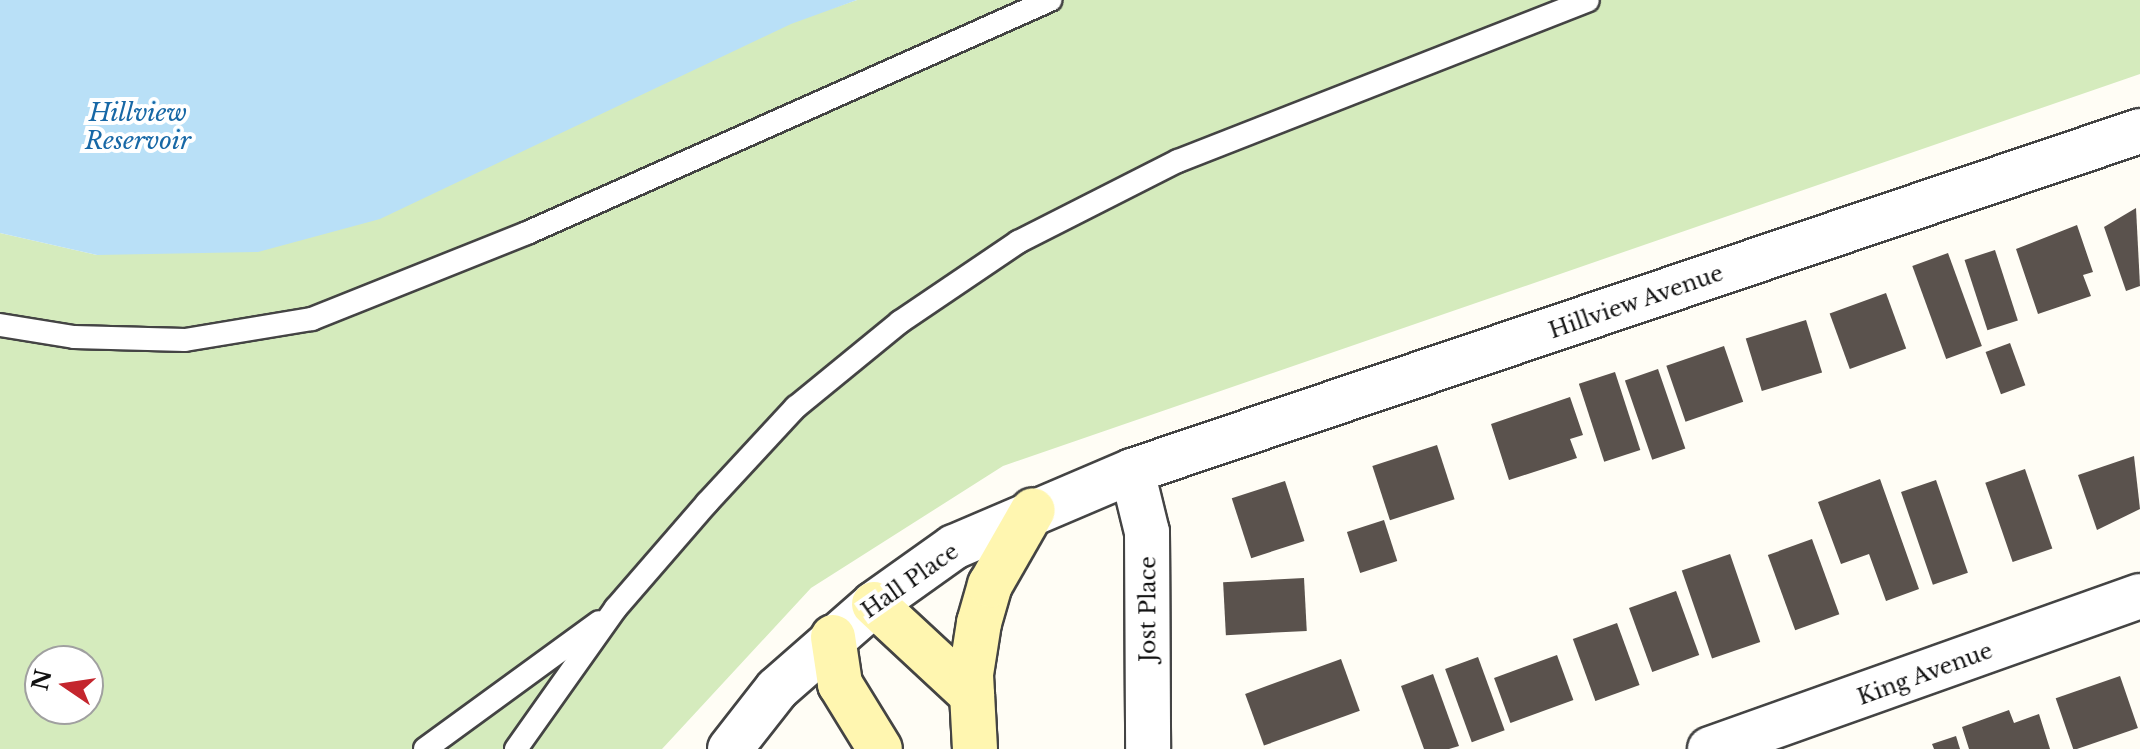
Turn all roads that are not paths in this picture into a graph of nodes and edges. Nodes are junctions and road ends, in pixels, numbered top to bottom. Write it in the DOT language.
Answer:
graph roads {
  1 [pos="1050,0"];
  2 [pos="1588,0"];
  3 [pos="2140,131"];
  4 [pos="0,325"];
  5 [pos="1132,471"];
  6 [pos="1033,510"];
  7 [pos="2140,596"];
  8 [pos="874,604"];
  9 [pos="616,608"];
  10 [pos="833,637"];
  11 [pos="972,695"];
  12 [pos="425,749"];
  13 [pos="516,749"];
  14 [pos="730,749"];
  15 [pos="880,749"];
  16 [pos="975,749"];
  17 [pos="1148,749"];
  18 [pos="1710,749"];
  1 -- 4 [label="lane"];
  2 -- 9 [label="lane"];
  3 -- 5 [label="street, Hillview Avenue"];
  5 -- 6 [label="street, Hall Place"];
  5 -- 17 [label="street, Jost Place"];
  6 -- 8 [label="street, Hall Place"];
  6 -- 11 [label="main road"];
  7 -- 18 [label="street, King Avenue"];
  8 -- 10 [label="street, Hall Place"];
  8 -- 11 [label="main road"];
  9 -- 12 [label="lane"];
  9 -- 13 [label="lane"];
  10 -- 14 [label="street, Hall Place"];
  10 -- 15 [label="main road"];
  11 -- 16 [label="main road"];
}
